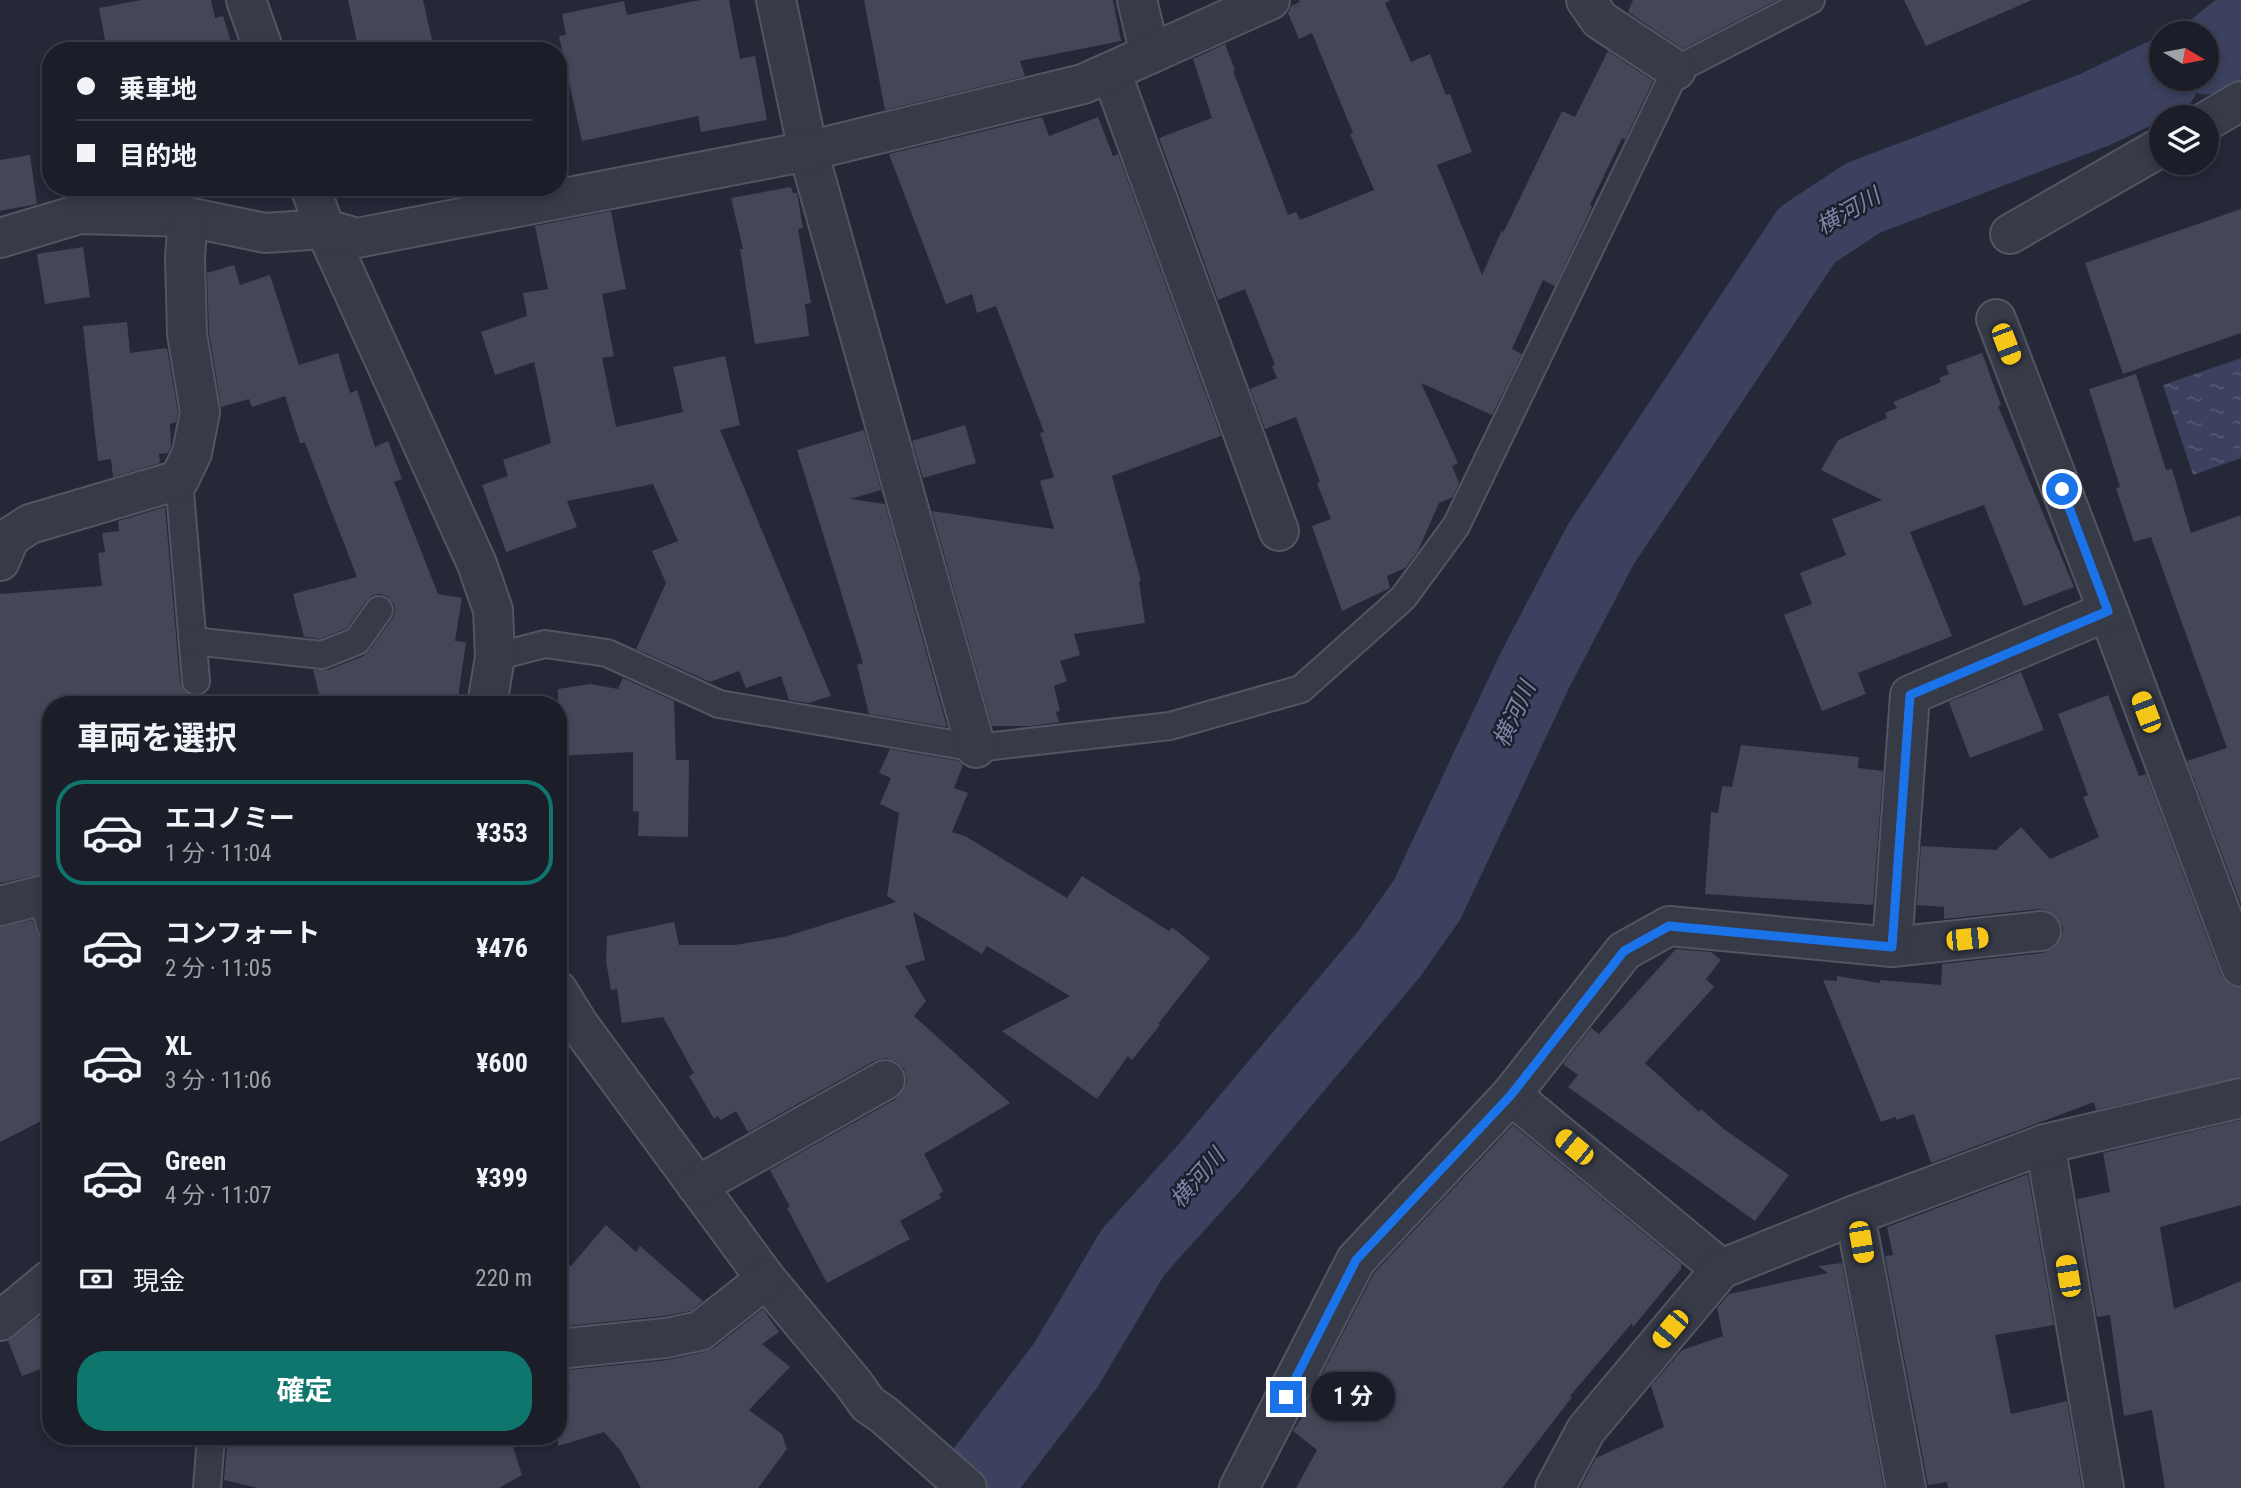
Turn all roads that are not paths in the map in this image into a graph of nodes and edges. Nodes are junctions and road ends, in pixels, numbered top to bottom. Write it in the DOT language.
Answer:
graph roads {
  1 [pos="246,0"];
  2 [pos="776,0"];
  3 [pos="1137,0"];
  4 [pos="1270,0"];
  5 [pos="1586,0"];
  6 [pos="1811,0"];
  7 [pos="261,42"];
  8 [pos="1150,54"];
  9 [pos="1676,70"];
  10 [pos="1111,72"];
  11 [pos="2241,101"];
  12 [pos="2219,114"];
  13 [pos="808,151"];
  14 [pos="2149,154"];
  15 [pos="313,196"];
  16 [pos="188,217"];
  17 [pos="325,229"];
  18 [pos="2010,234"];
  19 [pos="0,239"];
  20 [pos="1996,319"];
  21 [pos="179,480"];
  22 [pos="1279,531"];
  23 [pos="0,561"];
  24 [pos="379,610"];
  25 [pos="2108,611"];
  26 [pos="193,640"];
  27 [pos="495,657"];
  28 [pos="196,681"];
  29 [pos="488,696"];
  30 [pos="976,748"];
  31 [pos="0,906"];
  32 [pos="42,906"];
  33 [pos="2041,931"];
  34 [pos="1892,947"];
  35 [pos="2241,967"];
  36 [pos="567,1006"];
  37 [pos="885,1080"];
  38 [pos="1511,1095"];
  39 [pos="2241,1098"];
  40 [pos="2045,1144"];
  41 [pos="697,1186"];
  42 [pos="1856,1215"];
  43 [pos="1721,1269"];
  44 [pos="766,1279"];
  45 [pos="42,1286"];
  46 [pos="0,1321"];
  47 [pos="567,1348"];
  48 [pos="210,1445"];
  49 [pos="207,1488"];
  50 [pos="968,1488"];
  51 [pos="1239,1488"];
  52 [pos="1555,1488"];
  53 [pos="1906,1488"];
  54 [pos="2104,1488"];
  1 -- 7 [label="street"];
  2 -- 13 [label="street"];
  3 -- 8 [label="street"];
  4 -- 8 [label="street"];
  5 -- 9 [label="street"];
  6 -- 9 [label="lane"];
  8 -- 10 [label="street"];
  9 -- 30 [label="lane"];
  10 -- 13 [label="street"];
  10 -- 22 [label="street"];
  11 -- 12 [label="street"];
  13 -- 17 [label="street"];
  13 -- 30 [label="street"];
  14 -- 18 [label="street"];
  15 -- 17 [label="street"];
  16 -- 17 [label="street"];
  16 -- 19 [label="street"];
  16 -- 21 [label="street"];
  17 -- 27 [label="street"];
  20 -- 25 [label="street"];
  21 -- 23 [label="street"];
  21 -- 26 [label="lane"];
  24 -- 26 [label="lane"];
  25 -- 34 [label="street"];
  25 -- 35 [label="street"];
  26 -- 28 [label="lane"];
  27 -- 29 [label="street"];
  27 -- 30 [label="lane"];
  31 -- 32 [label="street"];
  33 -- 34 [label="street"];
  34 -- 38 [label="street"];
  36 -- 41 [label="street"];
  37 -- 41 [label="street"];
  38 -- 43 [label="street"];
  38 -- 51 [label="street"];
  39 -- 40 [label="street"];
  40 -- 42 [label="street"];
  40 -- 54 [label="street"];
  41 -- 44 [label="street"];
  42 -- 43 [label="street"];
  42 -- 53 [label="street"];
  43 -- 52 [label="street"];
  44 -- 47 [label="street"];
  44 -- 50 [label="street"];
  45 -- 46 [label="street"];
  48 -- 49 [label="lane"];
}
